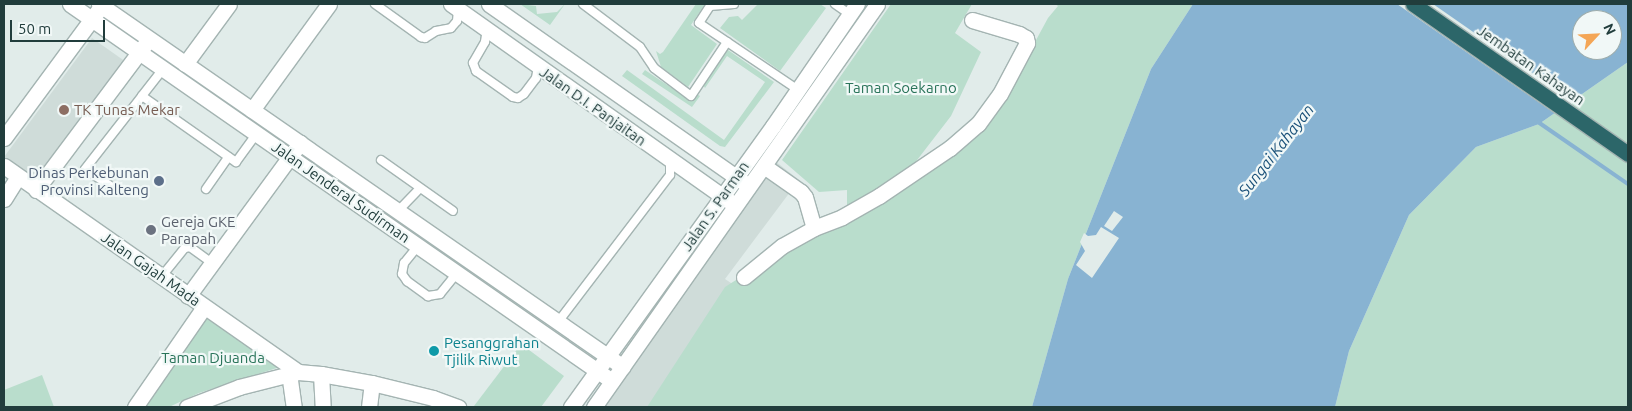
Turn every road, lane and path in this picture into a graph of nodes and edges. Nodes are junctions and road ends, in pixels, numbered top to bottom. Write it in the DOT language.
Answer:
graph roads {
  1 [pos="70,4"];
  2 [pos="100,4"];
  3 [pos="229,4"];
  4 [pos="329,4"];
  5 [pos="375,4"];
  6 [pos="487,4"];
  7 [pos="583,4"];
  8 [pos="734,4"];
  9 [pos="835,4"];
  10 [pos="877,4"];
  11 [pos="1413,4"];
  12 [pos="711,5"];
  13 [pos="454,6"];
  14 [pos="854,9"];
  15 [pos="92,20"];
  16 [pos="474,20"];
  17 [pos="972,20"];
  18 [pos="864,24"];
  19 [pos="487,29"];
  20 [pos="150,38"];
  21 [pos="727,42"];
  22 [pos="139,52"];
  23 [pos="184,64"];
  24 [pos="538,67"];
  25 [pos="163,69"];
  26 [pos="798,90"];
  27 [pos="142,96"];
  28 [pos="811,100"];
  29 [pos="252,110"];
  30 [pos="257,133"];
  31 [pos="4,138"];
  32 [pos="300,143"];
  33 [pos="1628,154"];
  34 [pos="290,156"];
  35 [pos="228,157"];
  36 [pos="381,160"];
  37 [pos="670,161"];
  38 [pos="4,166"];
  39 [pos="764,166"];
  40 [pos="341,172"];
  41 [pos="18,177"];
  42 [pos="736,178"];
  43 [pos="331,185"];
  44 [pos="750,186"];
  45 [pos="420,188"];
  46 [pos="206,189"];
  47 [pos="36,190"];
  48 [pos="117,190"];
  49 [pos="721,196"];
  50 [pos="4,199"];
  51 [pos="736,206"];
  52 [pos="453,211"];
  53 [pos="398,212"];
  54 [pos="814,228"];
  55 [pos="440,241"];
  56 [pos="418,246"];
  57 [pos="430,255"];
  58 [pos="212,263"];
  59 [pos="457,273"];
  60 [pos="162,276"];
  61 [pos="744,278"];
  62 [pos="188,296"];
  63 [pos="204,307"];
  64 [pos="558,322"];
  65 [pos="608,356"];
  66 [pos="623,367"];
  67 [pos="597,371"];
  68 [pos="294,372"];
  69 [pos="321,374"];
  70 [pos="612,381"];
  71 [pos="372,383"];
  72 [pos="135,407"];
  73 [pos="187,407"];
  74 [pos="294,407"];
  75 [pos="323,407"];
  76 [pos="368,407"];
  77 [pos="458,407"];
  78 [pos="571,407"];
  79 [pos="594,407"];
  1 -- 15 [label="street, Jalan Jenderal Sudirman"];
  2 -- 15 [label="street"];
  2 -- 20 [label="street, Jalan Jenderal Sudirman"];
  3 -- 23 [label="street"];
  4 -- 29 [label="street"];
  5 -- 13 [label="lane"];
  6 -- 16 [label="street"];
  6 -- 42 [label="street, Jalan D.I. Panjaitan"];
  7 -- 21 [label="lane"];
  8 -- 12 [label="lane"];
  9 -- 14 [label="lane"];
  10 -- 18 [label="street, Jalan S. Parman"];
  11 -- 33 [label="highway, Jembatan Kahayan"];
  12 -- 21 [label="lane"];
  13 -- 16 [label="street, Jalan D.I. Panjaitan"];
  14 -- 18 [label="lane"];
  14 -- 26 [label="street, Jalan S. Parman"];
  15 -- 22 [label="street, Jalan Jenderal Sudirman"];
  15 -- 31 [label="street"];
  16 -- 19 [label="street, Jalan D.I. Panjaitan"];
  17 -- 54 [label="street"];
  18 -- 28 [label="street, Jalan S. Parman"];
  19 -- 24 [label="street, Jalan D.I. Panjaitan"];
  19 -- 24 [label="lane"];
  20 -- 22 [label="street"];
  20 -- 23 [label="street, Jalan Jenderal Sudirman"];
  21 -- 26 [label="lane"];
  22 -- 25 [label="street, Jalan Jenderal Sudirman"];
  22 -- 47 [label="street"];
  23 -- 29 [label="street, Jalan Jenderal Sudirman"];
  24 -- 37 [label="street, Jalan D.I. Panjaitan"];
  25 -- 27 [label="lane"];
  25 -- 30 [label="street, Jalan Jenderal Sudirman"];
  26 -- 28 [label="lane"];
  26 -- 42 [label="street, Jalan S. Parman"];
  27 -- 35 [label="lane"];
  27 -- 48 [label="lane"];
  28 -- 39 [label="street, Jalan S. Parman"];
  29 -- 32 [label="street, Jalan Jenderal Sudirman"];
  30 -- 34 [label="street, Jalan Jenderal Sudirman"];
  30 -- 35 [label="lane"];
  32 -- 34 [label="street"];
  32 -- 40 [label="street, Jalan Jenderal Sudirman"];
  34 -- 43 [label="street, Jalan Jenderal Sudirman"];
  34 -- 58 [label="street"];
  35 -- 46 [label="lane"];
  36 -- 45 [label="lane"];
  37 -- 49 [label="street, Jalan D.I. Panjaitan"];
  37 -- 64 [label="lane"];
  38 -- 41 [label="street, Jalan Gajah Mada"];
  39 -- 44 [label="street, Jalan S. Parman"];
  39 -- 54 [label="street"];
  40 -- 43 [label="street"];
  40 -- 53 [label="street, Jalan Jenderal Sudirman"];
  41 -- 47 [label="street, Jalan Gajah Mada"];
  41 -- 50 [label="street"];
  42 -- 44 [label="street, Jalan D.I. Panjaitan"];
  42 -- 49 [label="street, Jalan S. Parman"];
  43 -- 56 [label="street, Jalan Jenderal Sudirman"];
  44 -- 51 [label="street, Jalan S. Parman"];
  45 -- 52 [label="lane"];
  45 -- 53 [label="lane"];
  47 -- 60 [label="street, Jalan Gajah Mada"];
  49 -- 51 [label="street, Jalan D.I. Panjaitan"];
  49 -- 65 [label="street, Jalan S. Parman"];
  51 -- 66 [label="street, Jalan S. Parman"];
  53 -- 55 [label="street, Jalan Jenderal Sudirman"];
  54 -- 61 [label="street"];
  55 -- 57 [label="street"];
  55 -- 64 [label="street, Jalan Jenderal Sudirman"];
  56 -- 57 [label="street, Jalan Jenderal Sudirman"];
  56 -- 59 [label="lane"];
  57 -- 59 [label="street, Jalan Jenderal Sudirman"];
  58 -- 60 [label="lane"];
  58 -- 62 [label="street"];
  59 -- 67 [label="street, Jalan Jenderal Sudirman"];
  60 -- 62 [label="street, Jalan Gajah Mada"];
  62 -- 63 [label="street, Jalan Gajah Mada"];
  63 -- 68 [label="street, Jalan Gajah Mada"];
  63 -- 72 [label="street"];
  64 -- 65 [label="street, Jalan Jenderal Sudirman"];
  65 -- 66 [label="street, Jalan Jenderal Sudirman"];
  65 -- 67 [label="street, Jalan S. Parman"];
  66 -- 70 [label="street, Jalan S. Parman"];
  67 -- 70 [label="street, Jalan Jenderal Sudirman"];
  67 -- 78 [label="street, Jalan S. Parman"];
  68 -- 69 [label="street"];
  68 -- 73 [label="street"];
  68 -- 74 [label="street"];
  69 -- 71 [label="street"];
  69 -- 75 [label="street"];
  70 -- 79 [label="street, Jalan S. Parman"];
  71 -- 76 [label="street"];
  71 -- 77 [label="street"];
}
